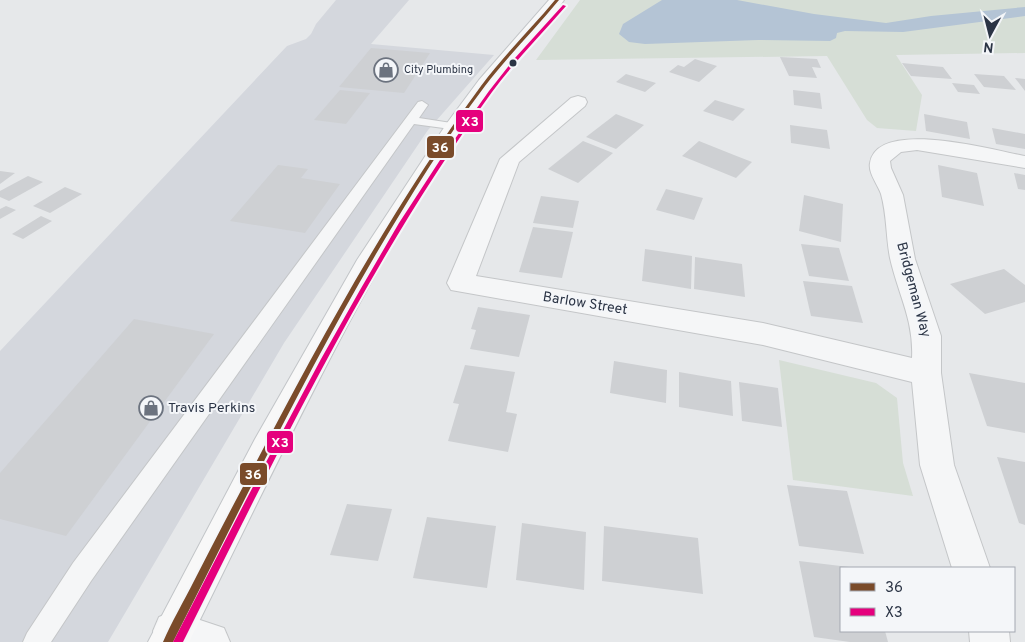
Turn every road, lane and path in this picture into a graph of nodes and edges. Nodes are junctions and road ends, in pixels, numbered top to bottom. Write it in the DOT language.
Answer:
graph roads {
  1 [pos="557,0"];
  2 [pos="578,102"];
  3 [pos="422,105"];
  4 [pos="411,120"];
  5 [pos="454,127"];
  6 [pos="1025,162"];
  7 [pos="926,373"];
  8 [pos="971,567"];
  9 [pos="170,637"];
  10 [pos="36,642"];
  11 [pos="210,642"];
  1 -- 5 [label="main road"];
  2 -- 7 [label="street, Barlow Street"];
  3 -- 4 [label="lane"];
  4 -- 5 [label="lane"];
  4 -- 10 [label="lane"];
  5 -- 9 [label="main road"];
  6 -- 7 [label="street, Bridgeman Way"];
  7 -- 8 [label="street, Bridgeman Way"];
  9 -- 11 [label="street"];
}
